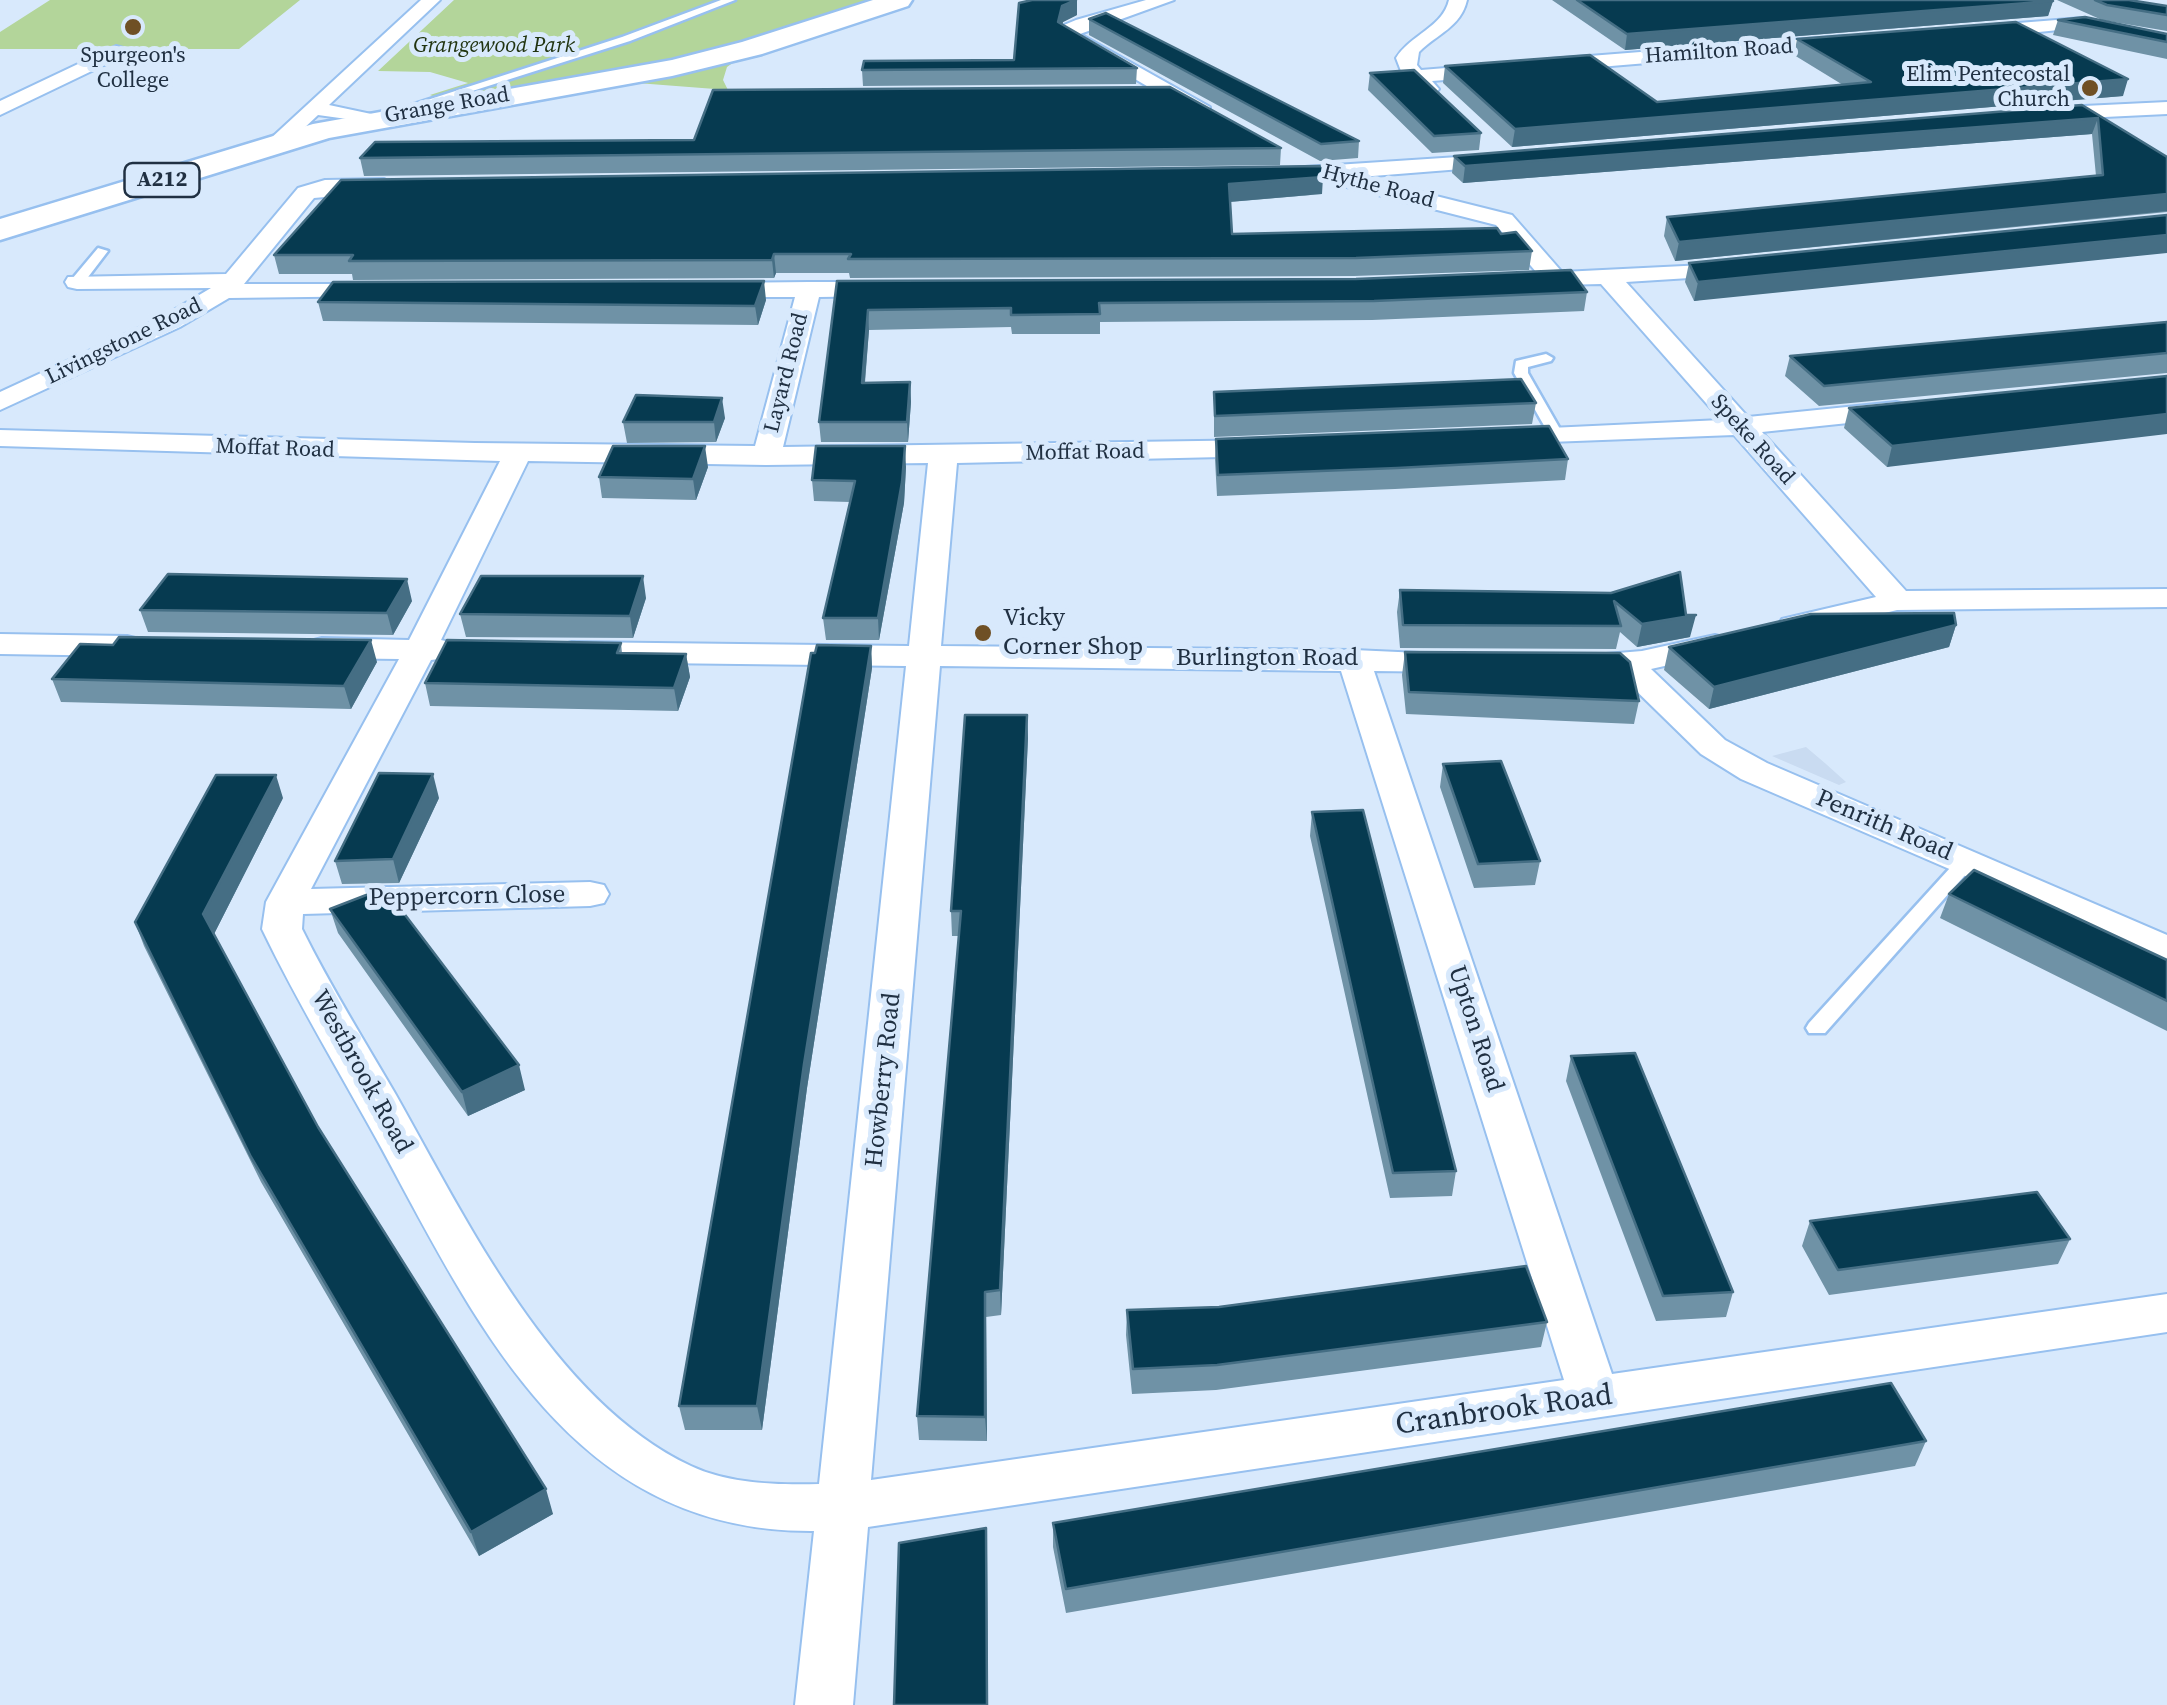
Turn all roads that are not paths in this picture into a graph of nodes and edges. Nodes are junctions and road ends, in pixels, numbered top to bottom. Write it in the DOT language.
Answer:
graph roads {
  1 [pos="431,0"];
  2 [pos="730,0"];
  3 [pos="899,0"];
  4 [pos="1165,0"];
  5 [pos="1458,0"];
  6 [pos="2050,8"];
  7 [pos="1966,33"];
  8 [pos="1870,40"];
  9 [pos="116,52"];
  10 [pos="1415,76"];
  11 [pos="1173,94"];
  12 [pos="1134,95"];
  13 [pos="1442,100"];
  14 [pos="311,108"];
  15 [pos="2167,108"];
  16 [pos="0,110"];
  17 [pos="2010,116"];
  18 [pos="375,118"];
  19 [pos="1220,120"];
  20 [pos="276,144"];
  21 [pos="1508,154"];
  22 [pos="1283,155"];
  23 [pos="1322,174"];
  24 [pos="1252,176"];
  25 [pos="402,186"];
  26 [pos="0,230"];
  27 [pos="102,251"];
  28 [pos="1763,265"];
  29 [pos="1608,278"];
  30 [pos="1556,280"];
  31 [pos="77,282"];
  32 [pos="1501,282"];
  33 [pos="229,286"];
  34 [pos="809,289"];
  35 [pos="906,289"];
  36 [pos="400,290"];
  37 [pos="692,290"];
  38 [pos="1546,358"];
  39 [pos="0,402"];
  40 [pos="1918,408"];
  41 [pos="1740,426"];
  42 [pos="1557,436"];
  43 [pos="0,438"];
  44 [pos="1487,439"];
  45 [pos="1302,446"];
  46 [pos="517,455"];
  47 [pos="943,456"];
  48 [pos="766,457"];
  49 [pos="2167,598"];
  50 [pos="1897,600"];
  51 [pos="0,644"];
  52 [pos="160,646"];
  53 [pos="300,648"];
  54 [pos="420,650"];
  55 [pos="478,650"];
  56 [pos="537,651"];
  57 [pos="926,657"];
  58 [pos="1354,660"];
  59 [pos="1489,662"];
  60 [pos="1626,663"];
  61 [pos="1546,664"];
  62 [pos="1967,861"];
  63 [pos="590,894"];
  64 [pos="285,902"];
  65 [pos="2167,950"];
  66 [pos="1817,1028"];
  67 [pos="2167,1314"];
  68 [pos="1595,1398"];
  69 [pos="841,1507"];
  70 [pos="824,1705"];
  1 -- 14 [label="street"];
  2 -- 18 [label="lane"];
  3 -- 18 [label="main road, Grange Road / A212"];
  4 -- 11 [label="street"];
  5 -- 10 [label="street"];
  6 -- 7 [label="street"];
  8 -- 10 [label="street, Hamilton Road"];
  9 -- 16 [label="street"];
  10 -- 13 [label="street"];
  11 -- 12 [label="street"];
  11 -- 19 [label="street"];
  14 -- 18 [label="street"];
  14 -- 20 [label="street"];
  15 -- 17 [label="street"];
  18 -- 20 [label="main road, Grange Road / A212"];
  20 -- 26 [label="main road, Grange Road / A212"];
  21 -- 23 [label="street"];
  22 -- 23 [label="street, Hythe Road"];
  23 -- 24 [label="street"];
  23 -- 30 [label="street, Hythe Road"];
  25 -- 33 [label="street"];
  27 -- 31 [label="lane"];
  28 -- 29 [label="street"];
  29 -- 30 [label="street"];
  29 -- 41 [label="street, Speke Road"];
  30 -- 32 [label="street"];
  31 -- 33 [label="street"];
  33 -- 36 [label="street, Livingstone Road"];
  33 -- 39 [label="street, Livingstone Road"];
  34 -- 35 [label="street"];
  34 -- 37 [label="street"];
  34 -- 48 [label="street, Layard Road"];
  38 -- 42 [label="lane"];
  40 -- 41 [label="street"];
  41 -- 42 [label="street"];
  41 -- 50 [label="street, Speke Road"];
  42 -- 44 [label="street"];
  43 -- 46 [label="street, Moffat Road"];
  45 -- 47 [label="street, Moffat Road"];
  46 -- 48 [label="street, Moffat Road"];
  46 -- 54 [label="street"];
  47 -- 48 [label="street, Moffat Road"];
  47 -- 57 [label="street, Howberry Road"];
  49 -- 50 [label="street"];
  50 -- 60 [label="street"];
  51 -- 52 [label="street"];
  53 -- 54 [label="street"];
  54 -- 55 [label="street"];
  54 -- 64 [label="street"];
  56 -- 57 [label="street, Burlington Road"];
  57 -- 58 [label="street, Burlington Road"];
  57 -- 69 [label="street, Howberry Road"];
  58 -- 59 [label="street, Burlington Road"];
  58 -- 68 [label="street, Upton Road"];
  60 -- 61 [label="street"];
  60 -- 62 [label="street, Penrith Road"];
  62 -- 65 [label="street, Penrith Road"];
  62 -- 66 [label="lane"];
  63 -- 64 [label="street, Peppercorn Close"];
  64 -- 69 [label="street, Westbrook Road"];
  67 -- 68 [label="street, Cranbrook Road"];
  68 -- 69 [label="street, Cranbrook Road"];
  69 -- 70 [label="street, Howberry Road"];
}
